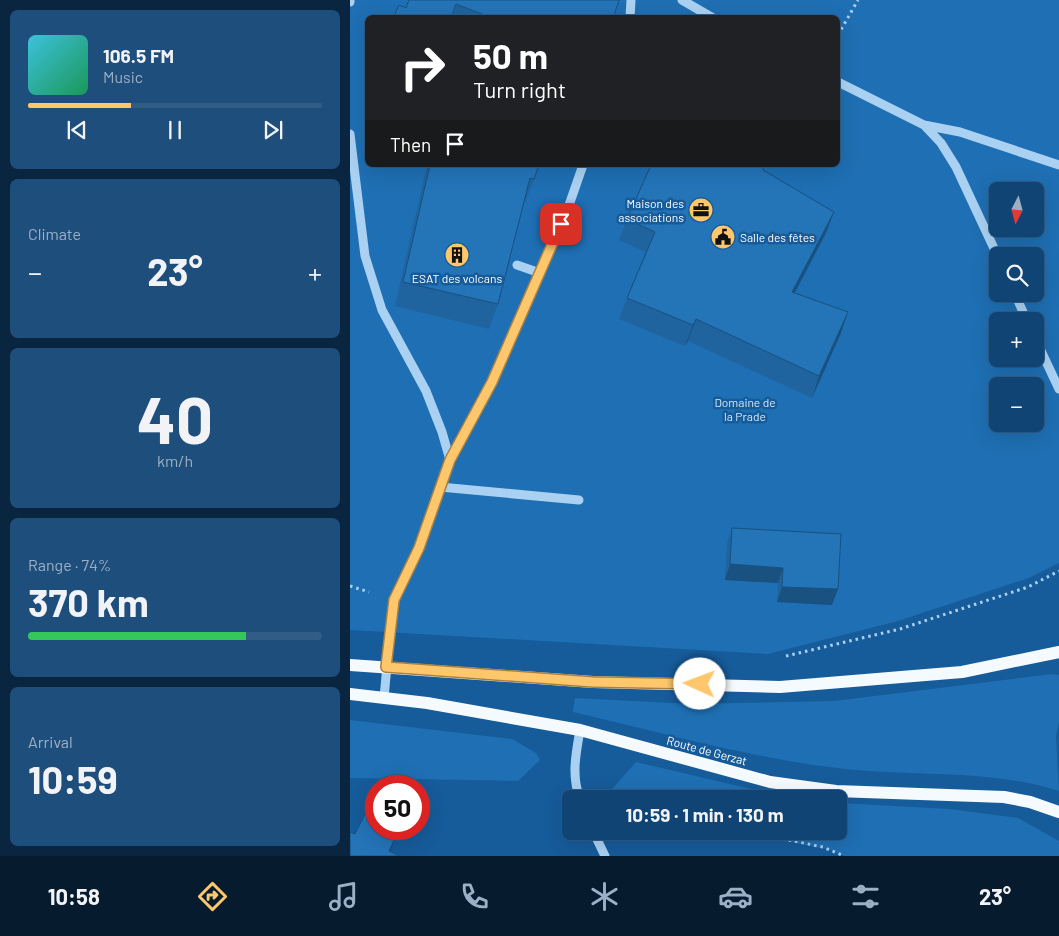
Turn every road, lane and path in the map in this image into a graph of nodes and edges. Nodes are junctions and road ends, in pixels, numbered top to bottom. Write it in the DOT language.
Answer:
graph roads {
  1 [pos="631,0"];
  2 [pos="682,0"];
  3 [pos="858,0"];
  4 [pos="630,15"];
  5 [pos="708,15"];
  6 [pos="840,32"];
  7 [pos="840,83"];
  8 [pos="924,125"];
  9 [pos="350,134"];
  10 [pos="1059,165"];
  11 [pos="582,167"];
  12 [pos="994,247"];
  13 [pos="517,266"];
  14 [pos="540,273"];
  15 [pos="1044,357"];
  16 [pos="1059,389"];
  17 [pos="450,460"];
  18 [pos="440,487"];
  19 [pos="579,500"];
  20 [pos="1059,571"];
  21 [pos="1059,652"];
  22 [pos="778,658"];
  23 [pos="350,665"];
  24 [pos="386,667"];
  25 [pos="350,694"];
  26 [pos="384,698"];
  27 [pos="580,730"];
  28 [pos="577,790"];
  29 [pos="1059,812"];
  30 [pos="597,840"];
  31 [pos="786,840"];
  32 [pos="605,856"];
  33 [pos="844,856"];
  1 -- 4 [label="street"];
  2 -- 5 [label="street"];
  3 -- 6 [label="path"];
  7 -- 8 [label="street"];
  8 -- 10 [label="street"];
  8 -- 12 [label="street"];
  9 -- 17 [label="street"];
  11 -- 14 [label="street"];
  13 -- 14 [label="street"];
  14 -- 17 [label="street"];
  15 -- 16 [label="street"];
  17 -- 18 [label="street"];
  18 -- 19 [label="street"];
  18 -- 24 [label="street"];
  20 -- 22 [label="path"];
  21 -- 24 [label="main road"];
  23 -- 24 [label="main road"];
  24 -- 26 [label="street"];
  25 -- 26 [label="main road, Route de Gerzat"];
  26 -- 27 [label="main road, Route de Gerzat"];
  27 -- 28 [label="street"];
  27 -- 29 [label="main road, Route de Gerzat"];
  30 -- 32 [label="street"];
  31 -- 33 [label="path"];
}
